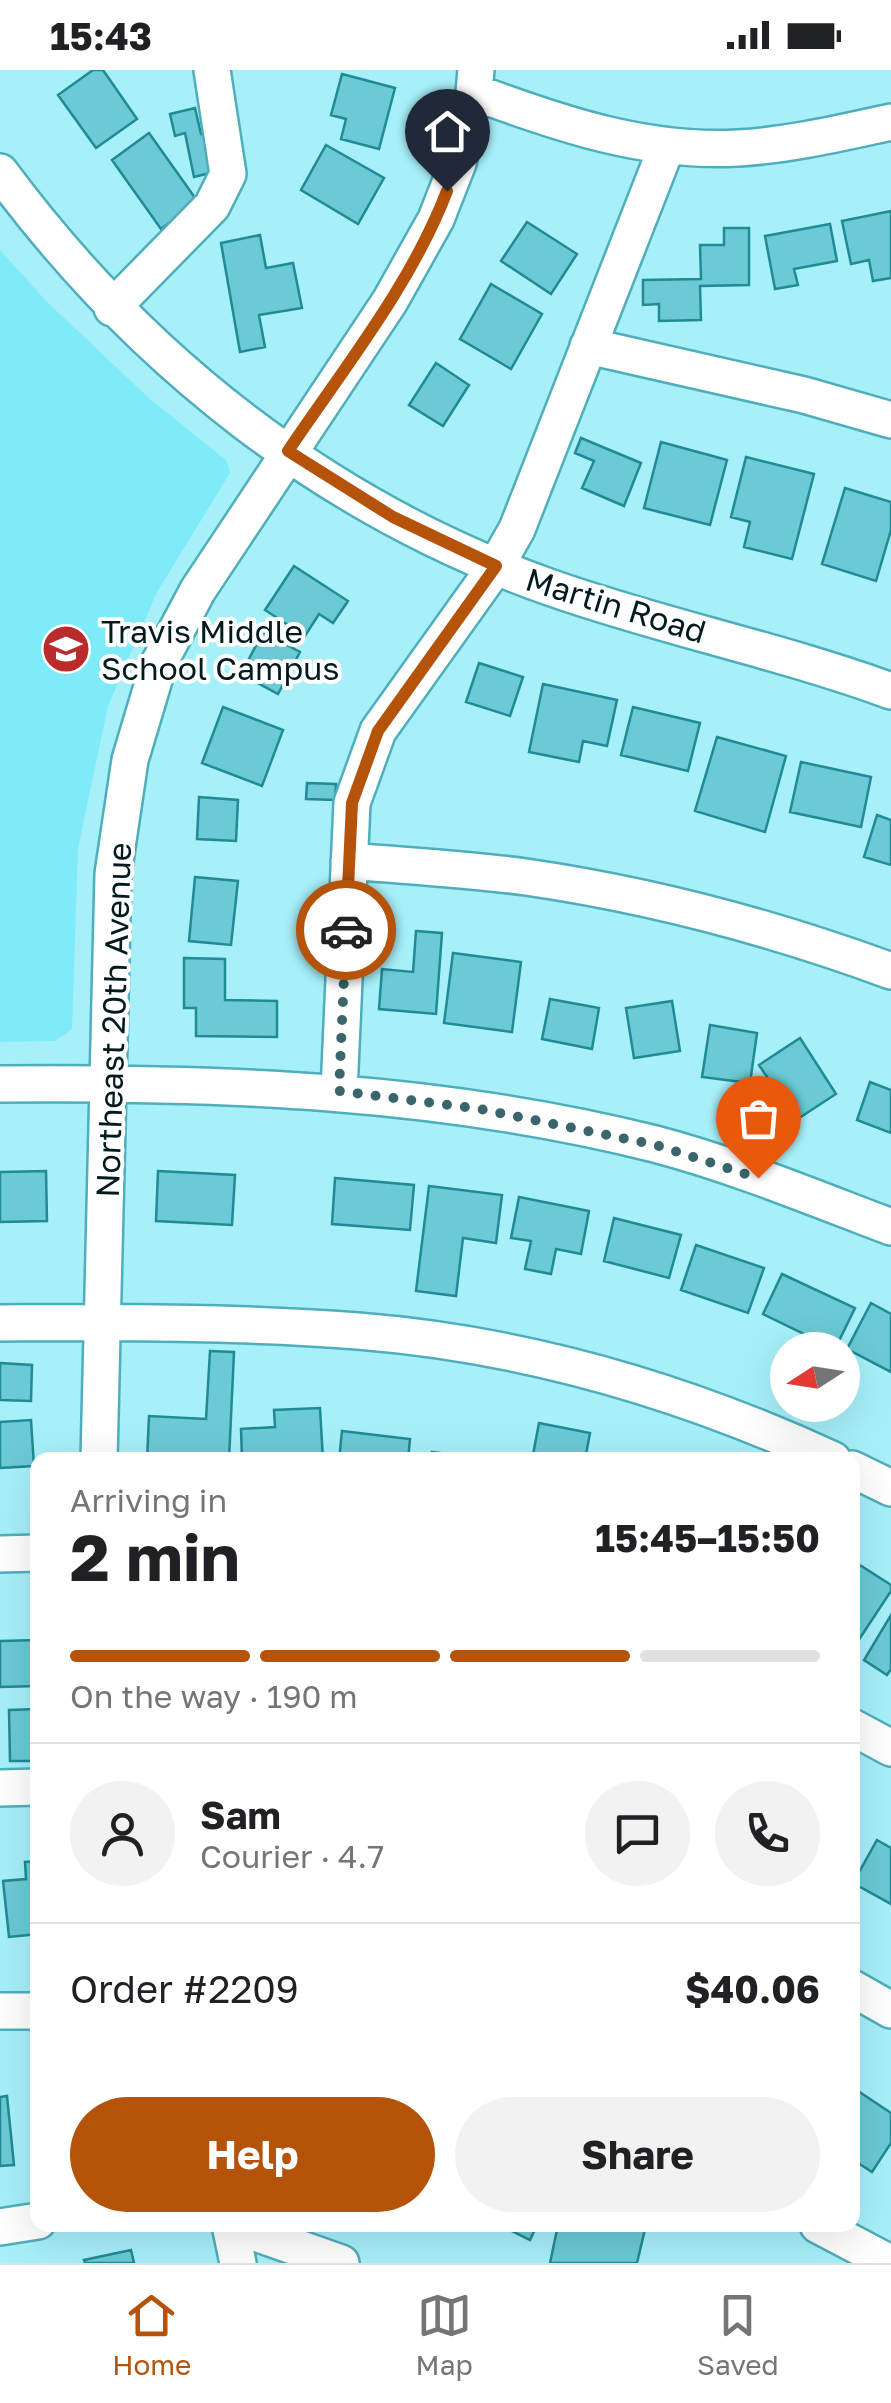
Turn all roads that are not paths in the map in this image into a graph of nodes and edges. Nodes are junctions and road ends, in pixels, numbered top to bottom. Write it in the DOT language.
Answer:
graph roads {
  1 [pos="212,70"];
  2 [pos="475,81"];
  3 [pos="891,122"];
  4 [pos="667,146"];
  5 [pos="0,172"];
  6 [pos="112,308"];
  7 [pos="588,346"];
  8 [pos="891,420"];
  9 [pos="288,451"];
  10 [pos="496,566"];
  11 [pos="891,691"];
  12 [pos="349,861"];
  13 [pos="891,971"];
  14 [pos="108,1082"];
  15 [pos="0,1084"];
  16 [pos="339,1091"];
  17 [pos="891,1227"];
  18 [pos="102,1322"];
  19 [pos="0,1324"];
  20 [pos="98,1452"];
  21 [pos="816,1452"];
  22 [pos="860,1473"];
  23 [pos="891,1488"];
  24 [pos="30,1553"];
  25 [pos="0,1554"];
  26 [pos="860,1731"];
  27 [pos="891,1748"];
  28 [pos="30,1786"];
  29 [pos="0,1788"];
  30 [pos="860,1993"];
  31 [pos="891,2010"];
  32 [pos="0,2011"];
  33 [pos="30,2011"];
  34 [pos="30,2223"];
  35 [pos="0,2227"];
  36 [pos="233,2232"];
  37 [pos="252,2232"];
  38 [pos="831,2232"];
  39 [pos="238,2263"];
  40 [pos="341,2263"];
  41 [pos="890,2263"];
  1 -- 6 [label="street"];
  2 -- 4 [label="street"];
  2 -- 9 [label="street, Northeast 20th Avenue"];
  3 -- 4 [label="street"];
  4 -- 7 [label="street"];
  5 -- 6 [label="street, Martin Road"];
  6 -- 9 [label="street, Martin Road"];
  7 -- 8 [label="street"];
  7 -- 10 [label="street"];
  9 -- 10 [label="street, Martin Road"];
  9 -- 14 [label="street, Northeast 20th Avenue"];
  10 -- 11 [label="street, Martin Road"];
  10 -- 12 [label="street"];
  12 -- 13 [label="street"];
  12 -- 16 [label="street"];
  14 -- 15 [label="street"];
  14 -- 16 [label="street"];
  14 -- 18 [label="street, Northeast 20th Avenue"];
  16 -- 17 [label="street"];
  18 -- 19 [label="street"];
  18 -- 20 [label="street, Northeast 20th Avenue"];
  18 -- 21 [label="street"];
  22 -- 23 [label="street"];
  24 -- 25 [label="street"];
  26 -- 27 [label="street"];
  28 -- 29 [label="street"];
  30 -- 31 [label="street"];
  32 -- 33 [label="street"];
  34 -- 35 [label="street"];
  36 -- 39 [label="street"];
  37 -- 40 [label="street"];
  38 -- 41 [label="street"];
}
